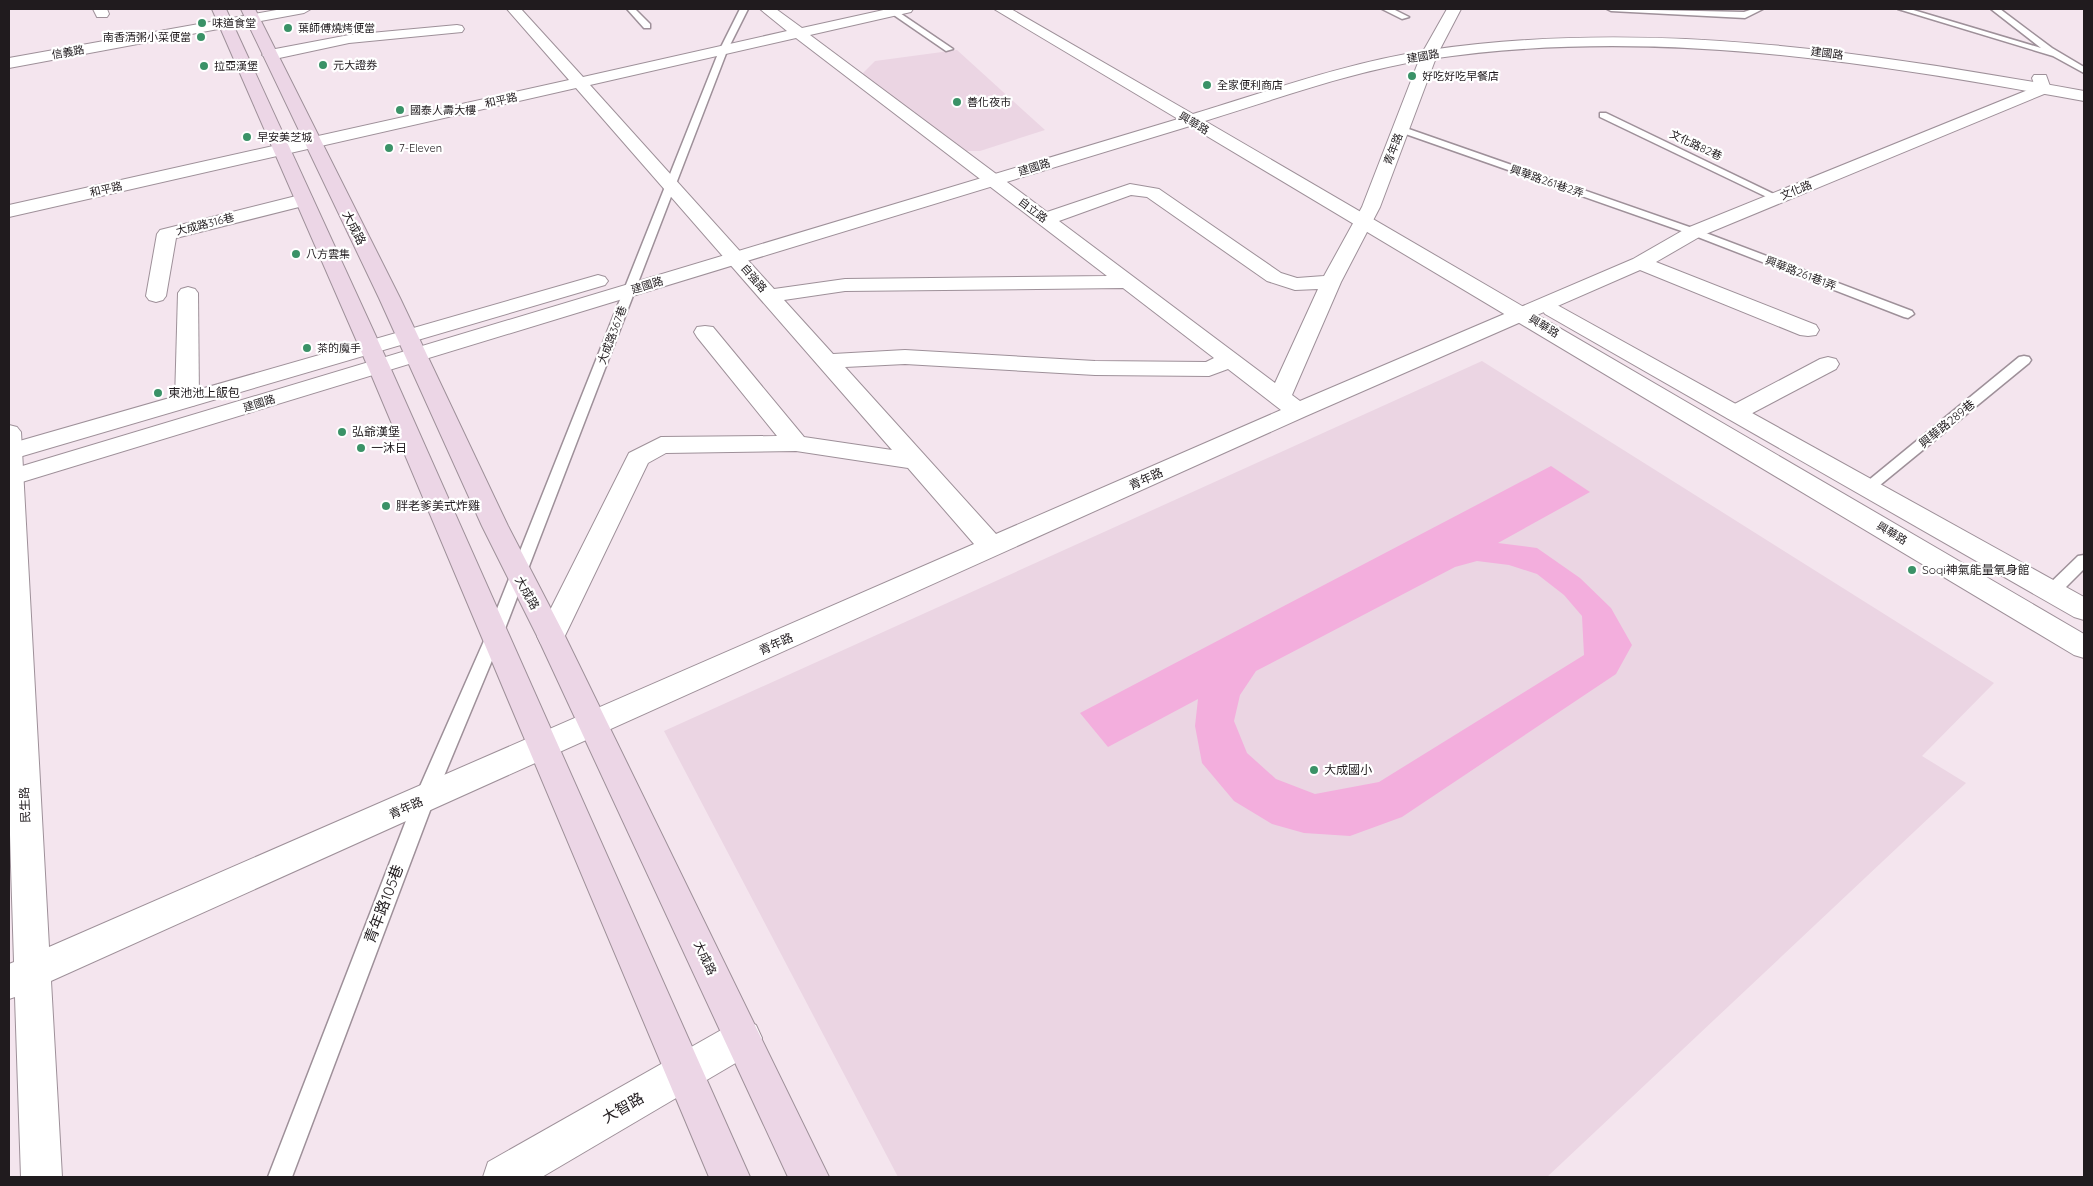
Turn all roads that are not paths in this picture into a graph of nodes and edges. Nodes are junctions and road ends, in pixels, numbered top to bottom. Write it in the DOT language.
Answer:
graph roads {
  1 [pos="304,9"];
  2 [pos="514,9"];
  3 [pos="630,9"];
  4 [pos="744,9"];
  5 [pos="767,9"];
  6 [pos="1001,9"];
  7 [pos="1029,9"];
  8 [pos="1386,9"];
  9 [pos="1454,9"];
  10 [pos="1611,9"];
  11 [pos="1759,9"];
  12 [pos="1902,9"];
  13 [pos="1995,9"];
  14 [pos="896,10"];
  15 [pos="250,13"];
  16 [pos="222,16"];
  17 [pos="1405,17"];
  18 [pos="647,26"];
  19 [pos="457,29"];
  20 [pos="799,33"];
  21 [pos="949,49"];
  22 [pos="1433,49"];
  23 [pos="723,51"];
  24 [pos="2052,54"];
  25 [pos="270,55"];
  26 [pos="9,63"];
  27 [pos="2084,70"];
  28 [pos="580,82"];
  29 [pos="2042,84"];
  30 [pos="2084,86"];
  31 [pos="2084,96"];
  32 [pos="1184,111"];
  33 [pos="1210,114"];
  34 [pos="1603,115"];
  35 [pos="1400,130"];
  36 [pos="311,143"];
  37 [pos="282,150"];
  38 [pos="978,168"];
  39 [pos="993,180"];
  40 [pos="670,185"];
  41 [pos="1777,198"];
  42 [pos="304,200"];
  43 [pos="853,205"];
  44 [pos="9,211"];
  45 [pos="1367,214"];
  46 [pos="1045,219"];
  47 [pos="1694,232"];
  48 [pos="726,247"];
  49 [pos="657,263"];
  50 [pos="1640,263"];
  51 [pos="638,269"];
  52 [pos="1128,282"];
  53 [pos="1331,282"];
  54 [pos="630,290"];
  55 [pos="188,293"];
  56 [pos="156,296"];
  57 [pos="769,296"];
  58 [pos="1533,310"];
  59 [pos="1908,314"];
  60 [pos="1808,330"];
  61 [pos="705,332"];
  62 [pos="412,346"];
  63 [pos="375,357"];
  64 [pos="1230,359"];
  65 [pos="2024,360"];
  66 [pos="827,361"];
  67 [pos="1828,364"];
  68 [pos="187,400"];
  69 [pos="1289,404"];
  70 [pos="1735,412"];
  71 [pos="796,444"];
  72 [pos="9,458"];
  73 [pos="918,462"];
  74 [pos="1869,487"];
  75 [pos="993,548"];
  76 [pos="2084,560"];
  77 [pos="518,576"];
  78 [pos="2052,591"];
  79 [pos="12,596"];
  80 [pos="2084,610"];
  81 [pos="495,634"];
  82 [pos="551,636"];
  83 [pos="2084,647"];
  84 [pos="593,725"];
  85 [pos="544,746"];
  86 [pos="424,800"];
  87 [pos="20,977"];
  88 [pos="743,1038"];
  89 [pos="684,1072"];
  90 [pos="41,1177"];
  91 [pos="280,1177"];
  92 [pos="503,1177"];
  93 [pos="730,1177"];
  94 [pos="809,1177"];
  1 -- 15 [label="street, 信義路"];
  2 -- 28 [label="street, 自強路"];
  3 -- 18 [label="lane"];
  4 -- 23 [label="lane, 大成路367巷"];
  5 -- 20 [label="street, 自立路"];
  6 -- 32 [label="street, 興華路"];
  7 -- 32 [label="street, 興華路"];
  8 -- 17 [label="lane"];
  9 -- 22 [label="street, 青年路"];
  10 -- 11 [label="lane"];
  12 -- 24 [label="lane"];
  13 -- 24 [label="lane"];
  14 -- 20 [label="street, 和平路"];
  14 -- 21 [label="lane"];
  15 -- 16 [label="street, 信義路"];
  15 -- 25 [label="main road, 大成路"];
  16 -- 26 [label="street, 信義路"];
  16 -- 37 [label="main road"];
  19 -- 25 [label="street"];
  20 -- 23 [label="street, 和平路"];
  20 -- 38 [label="street, 自立路"];
  22 -- 29 [label="street, 建國路"];
  22 -- 32 [label="street, 建國路"];
  22 -- 33 [label="street, 建國路"];
  22 -- 35 [label="street, 青年路"];
  23 -- 28 [label="street, 和平路"];
  23 -- 40 [label="lane, 大成路367巷"];
  24 -- 27 [label="lane"];
  25 -- 36 [label="main road, 大成路"];
  28 -- 36 [label="street, 和平路"];
  28 -- 40 [label="street, 自強路"];
  29 -- 30 [label="street, 建國路"];
  29 -- 31 [label="street, 建國路"];
  29 -- 41 [label="street, 文化路"];
  32 -- 33 [label="street, 興華路"];
  32 -- 38 [label="street, 建國路"];
  32 -- 39 [label="street, 建國路"];
  32 -- 45 [label="street, 興華路"];
  33 -- 45 [label="street, 興華路"];
  34 -- 41 [label="lane, 文化路82巷"];
  35 -- 45 [label="street, 青年路"];
  35 -- 47 [label="lane, 興華路261巷2弄"];
  36 -- 37 [label="street, 和平路"];
  36 -- 62 [label="main road, 大成路"];
  37 -- 42 [label="main road"];
  37 -- 44 [label="street, 和平路"];
  38 -- 39 [label="street, 自立路"];
  38 -- 43 [label="street, 建國路"];
  39 -- 46 [label="street, 自立路"];
  39 -- 48 [label="street, 建國路"];
  40 -- 48 [label="street, 自強路"];
  40 -- 51 [label="lane, 大成路367巷"];
  41 -- 47 [label="street, 文化路"];
  42 -- 56 [label="street, 大成路316巷"];
  42 -- 63 [label="main road"];
  45 -- 53 [label="street, 青年路"];
  45 -- 58 [label="street, 興華路"];
  46 -- 52 [label="street, 自立路"];
  46 -- 53 [label="street"];
  47 -- 50 [label="street, 文化路"];
  47 -- 59 [label="lane, 興華路261巷1弄"];
  48 -- 54 [label="street, 建國路"];
  48 -- 57 [label="street, 自強路"];
  49 -- 51 [label="street, 建國路"];
  50 -- 58 [label="street, 文化路"];
  50 -- 60 [label="street"];
  51 -- 54 [label="lane, 大成路367巷"];
  51 -- 62 [label="street, 建國路"];
  52 -- 57 [label="street"];
  52 -- 64 [label="street, 自立路"];
  53 -- 69 [label="street, 青年路"];
  54 -- 62 [label="street, 建國路"];
  54 -- 77 [label="lane, 大成路367巷"];
  55 -- 68 [label="street"];
  57 -- 66 [label="street, 自強路"];
  58 -- 69 [label="street, 青年路"];
  58 -- 70 [label="street, 興華路"];
  58 -- 83 [label="street, 興華路"];
  61 -- 71 [label="street"];
  62 -- 63 [label="street, 建國路"];
  62 -- 77 [label="main road, 大成路"];
  63 -- 68 [label="street, 建國路"];
  63 -- 72 [label="street, 建國路"];
  63 -- 81 [label="main road"];
  64 -- 66 [label="street"];
  64 -- 69 [label="street, 自立路"];
  65 -- 74 [label="lane, 興華路289巷"];
  66 -- 73 [label="street, 自強路"];
  67 -- 70 [label="street"];
  68 -- 72 [label="street, 建國路"];
  69 -- 75 [label="street, 青年路"];
  70 -- 74 [label="street, 興華路"];
  71 -- 73 [label="street"];
  71 -- 82 [label="street"];
  72 -- 79 [label="street, 民生路"];
  73 -- 75 [label="street, 自強路"];
  74 -- 78 [label="street, 興華路"];
  75 -- 84 [label="street, 青年路"];
  76 -- 78 [label="lane"];
  77 -- 81 [label="lane, 大成路367巷"];
  77 -- 82 [label="main road, 大成路"];
  78 -- 80 [label="street, 興華路"];
  79 -- 87 [label="street, 民生路"];
  81 -- 85 [label="main road"];
  81 -- 86 [label="lane, 青年路105巷"];
  82 -- 84 [label="main road, 大成路"];
  84 -- 85 [label="street, 青年路"];
  84 -- 88 [label="main road, 大成路"];
  85 -- 86 [label="street, 青年路"];
  85 -- 89 [label="main road"];
  86 -- 87 [label="street, 青年路"];
  86 -- 91 [label="lane, 青年路105巷"];
  87 -- 90 [label="street, 民生路"];
  88 -- 89 [label="street, 大智路"];
  88 -- 94 [label="main road, 大成路"];
  89 -- 92 [label="street, 大智路"];
  89 -- 93 [label="main road"];
}
